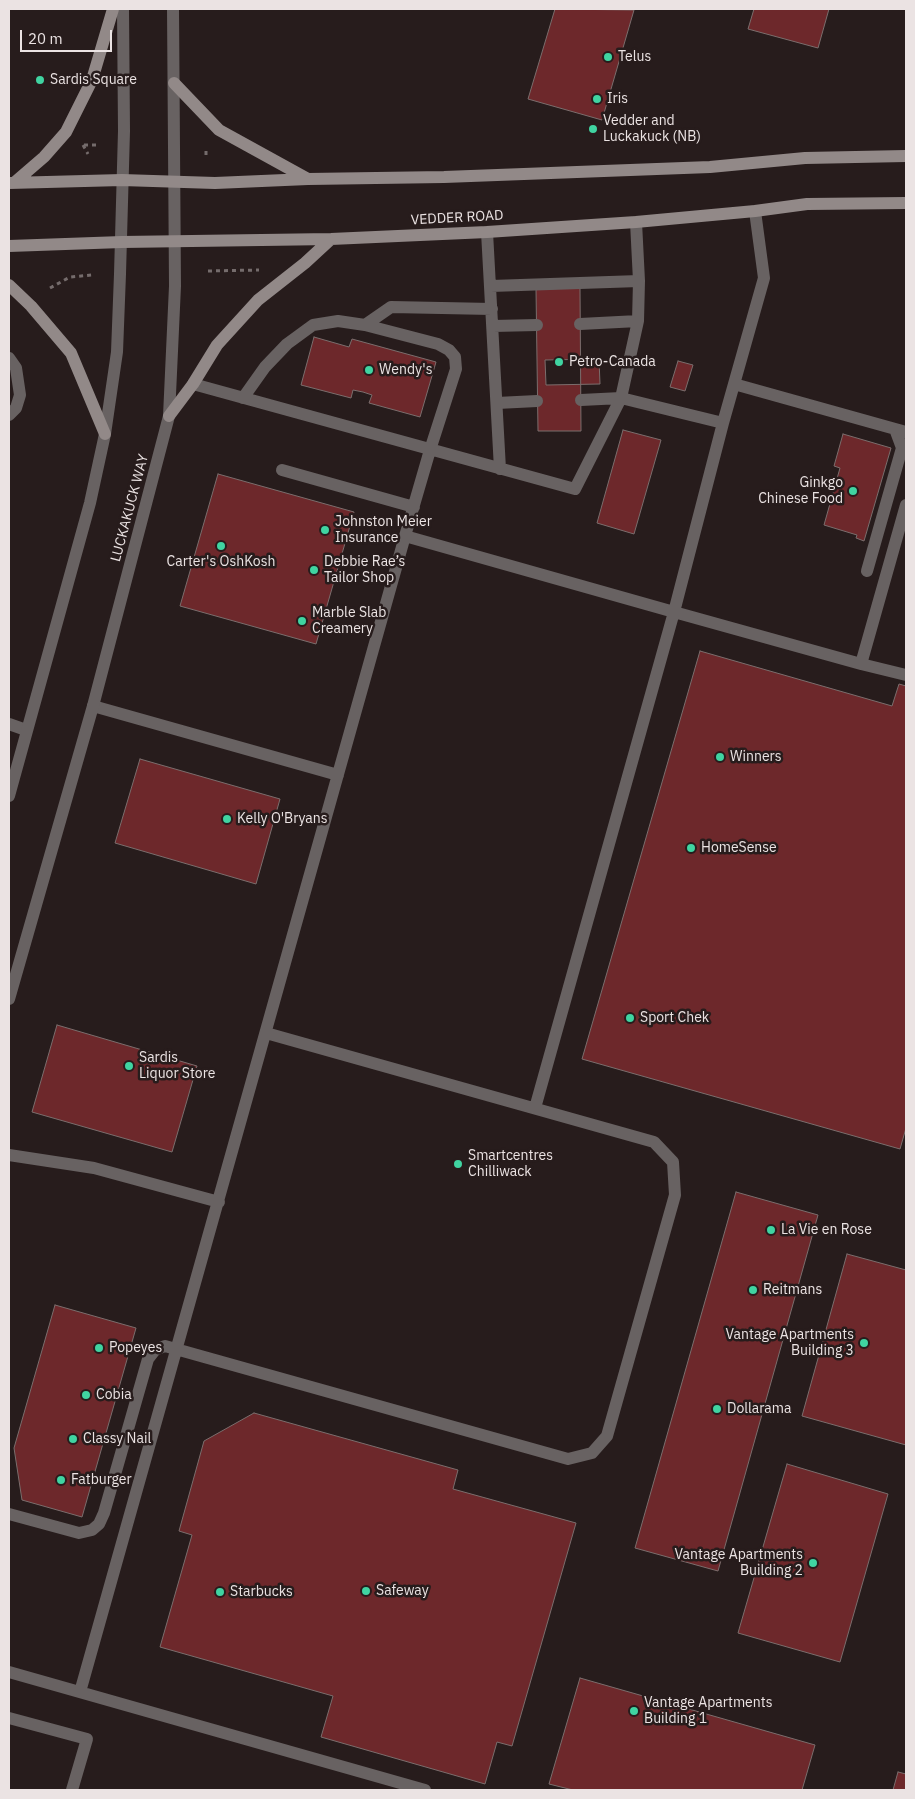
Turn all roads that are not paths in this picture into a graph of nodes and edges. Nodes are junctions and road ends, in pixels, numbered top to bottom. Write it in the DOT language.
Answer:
graph roads {
  1 [pos="113,9"];
  2 [pos="123,9"];
  3 [pos="173,9"];
  4 [pos="174,83"];
  5 [pos="906,156"];
  6 [pos="308,179"];
  7 [pos="122,180"];
  8 [pos="12,182"];
  9 [pos="175,182"];
  10 [pos="906,203"];
  11 [pos="755,212"];
  12 [pos="636,222"];
  13 [pos="487,232"];
  14 [pos="331,239"];
  15 [pos="175,241"];
  16 [pos="122,242"];
  17 [pos="9,246"];
  18 [pos="639,281"];
  19 [pos="9,285"];
  20 [pos="491,286"];
  21 [pos="492,309"];
  22 [pos="638,321"];
  23 [pos="580,324"];
  24 [pos="365,325"];
  25 [pos="537,325"];
  26 [pos="493,326"];
  27 [pos="9,358"];
  28 [pos="193,384"];
  29 [pos="734,384"];
  30 [pos="244,398"];
  31 [pos="621,398"];
  32 [pos="581,400"];
  33 [pos="537,401"];
  34 [pos="497,403"];
  35 [pos="9,415"];
  36 [pos="169,416"];
  37 [pos="723,423"];
  38 [pos="900,431"];
  39 [pos="105,434"];
  40 [pos="430,450"];
  41 [pos="500,469"];
  42 [pos="282,470"];
  43 [pos="906,506"];
  44 [pos="414,507"];
  45 [pos="405,536"];
  46 [pos="867,571"];
  47 [pos="674,612"];
  48 [pos="861,664"];
  49 [pos="906,675"];
  50 [pos="93,706"];
  51 [pos="9,724"];
  52 [pos="26,730"];
  53 [pos="338,775"];
  54 [pos="9,796"];
  55 [pos="9,999"];
  56 [pos="266,1033"];
  57 [pos="535,1108"];
  58 [pos="9,1155"];
  59 [pos="219,1202"];
  60 [pos="177,1349"];
  61 [pos="9,1514"];
  62 [pos="9,1672"];
  63 [pos="80,1692"];
  64 [pos="9,1718"];
  65 [pos="72,1790"];
  66 [pos="425,1790"];
  1 -- 8 [label="main road"];
  2 -- 7 [label="street"];
  3 -- 4 [label="street, LUCKAKUCK WAY"];
  4 -- 6 [label="main road"];
  4 -- 9 [label="street, LUCKAKUCK WAY"];
  5 -- 6 [label="main road"];
  6 -- 9 [label="main road"];
  7 -- 8 [label="main road"];
  7 -- 9 [label="main road"];
  7 -- 16 [label="street"];
  9 -- 15 [label="street, LUCKAKUCK WAY"];
  10 -- 11 [label="main road, VEDDER ROAD"];
  11 -- 12 [label="main road, VEDDER ROAD"];
  11 -- 29 [label="street"];
  12 -- 13 [label="main road, VEDDER ROAD"];
  12 -- 18 [label="street"];
  13 -- 14 [label="main road, VEDDER ROAD"];
  13 -- 20 [label="street"];
  14 -- 15 [label="main road, VEDDER ROAD"];
  14 -- 28 [label="main road"];
  15 -- 16 [label="main road, VEDDER ROAD"];
  15 -- 36 [label="street, LUCKAKUCK WAY"];
  16 -- 17 [label="main road, VEDDER ROAD"];
  16 -- 39 [label="street"];
  18 -- 20 [label="street"];
  18 -- 22 [label="street"];
  19 -- 39 [label="main road"];
  20 -- 21 [label="street"];
  21 -- 24 [label="street"];
  21 -- 26 [label="street"];
  22 -- 23 [label="street"];
  22 -- 31 [label="street"];
  24 -- 30 [label="street"];
  24 -- 40 [label="street"];
  25 -- 26 [label="street"];
  26 -- 34 [label="street"];
  27 -- 35 [label="street"];
  28 -- 30 [label="street"];
  28 -- 36 [label="main road"];
  29 -- 37 [label="street"];
  29 -- 38 [label="street"];
  30 -- 40 [label="street"];
  31 -- 32 [label="street"];
  31 -- 37 [label="street"];
  31 -- 41 [label="street"];
  33 -- 34 [label="street"];
  34 -- 41 [label="street"];
  36 -- 50 [label="street, LUCKAKUCK WAY"];
  37 -- 47 [label="street"];
  38 -- 46 [label="street"];
  39 -- 52 [label="street"];
  40 -- 41 [label="street"];
  40 -- 44 [label="street"];
  42 -- 44 [label="street"];
  43 -- 48 [label="street"];
  44 -- 45 [label="street"];
  45 -- 47 [label="street"];
  45 -- 53 [label="street"];
  47 -- 48 [label="street"];
  47 -- 57 [label="street"];
  48 -- 49 [label="street"];
  50 -- 53 [label="street"];
  50 -- 55 [label="street, LUCKAKUCK WAY"];
  51 -- 52 [label="street"];
  52 -- 54 [label="street"];
  53 -- 56 [label="street"];
  56 -- 57 [label="street"];
  56 -- 59 [label="street"];
  57 -- 60 [label="street"];
  58 -- 59 [label="street"];
  59 -- 60 [label="street"];
  60 -- 61 [label="street"];
  60 -- 63 [label="street"];
  62 -- 63 [label="street"];
  63 -- 66 [label="street"];
  64 -- 65 [label="street"];
}
